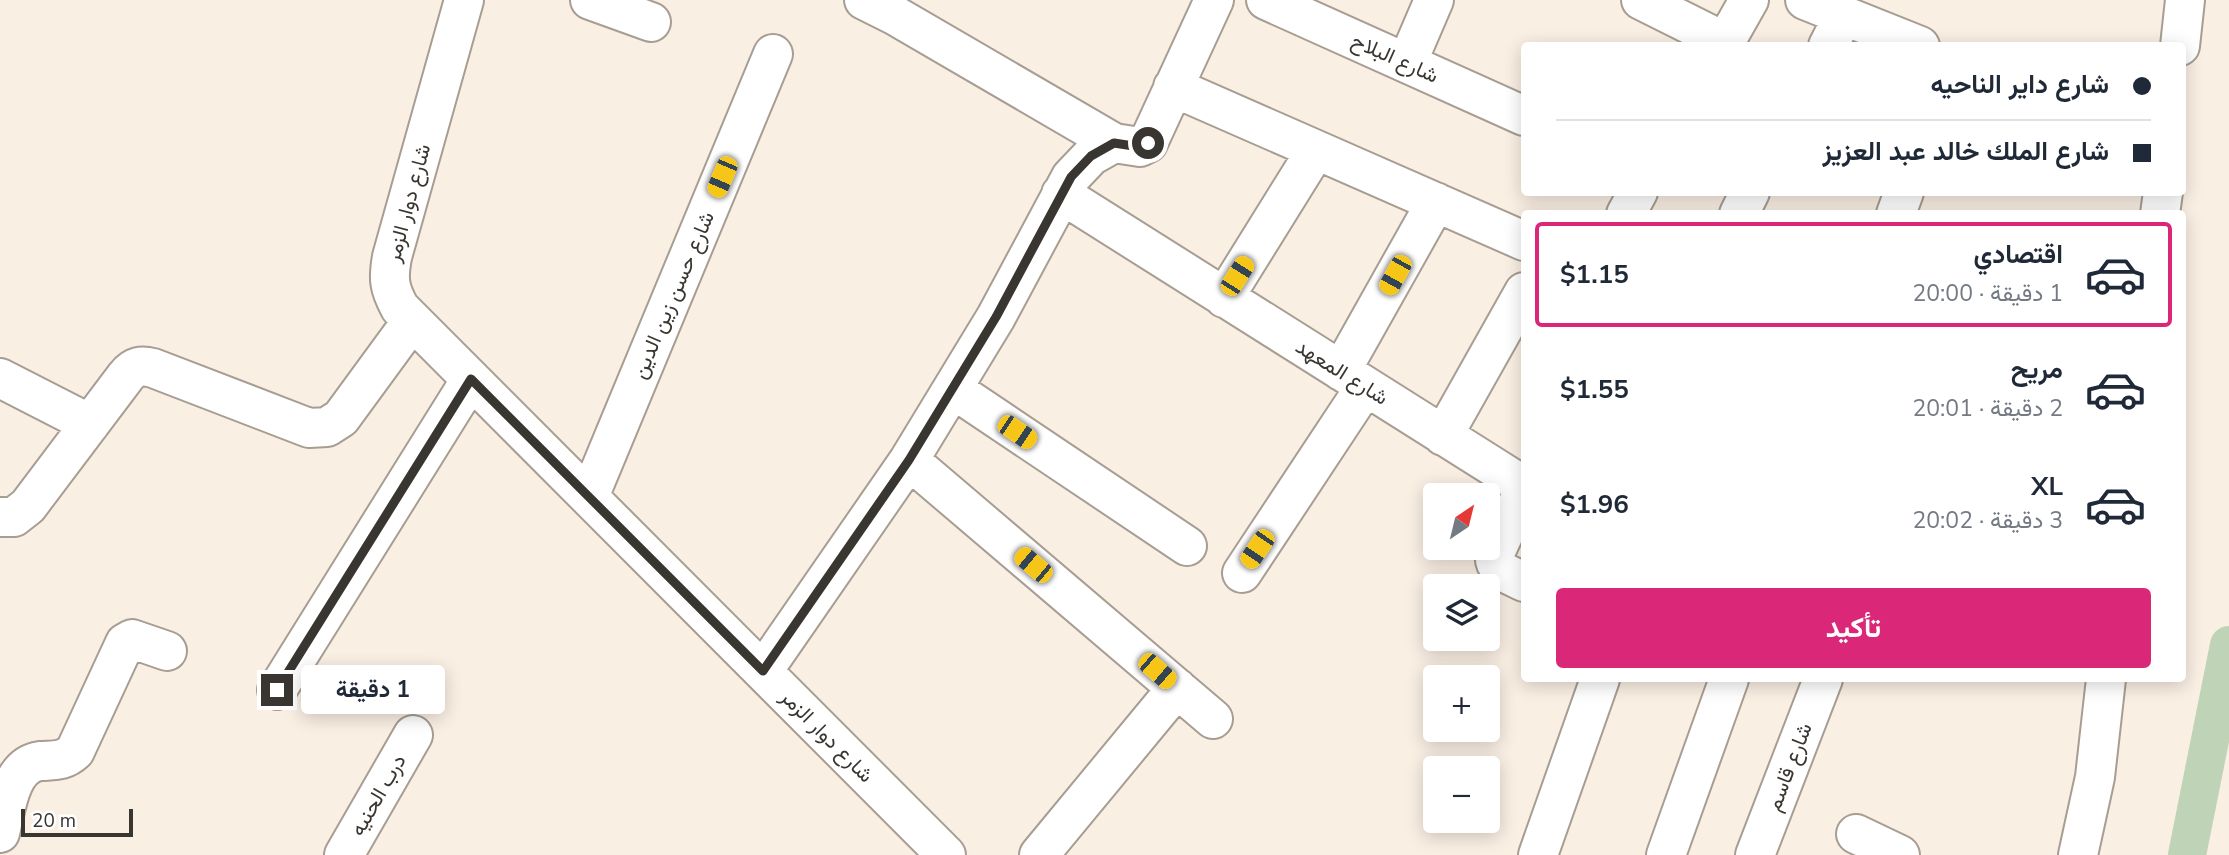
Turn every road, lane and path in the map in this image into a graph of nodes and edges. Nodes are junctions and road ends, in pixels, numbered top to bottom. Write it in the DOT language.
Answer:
graph roads {
  1 [pos="464,0"];
  2 [pos="590,0"];
  3 [pos="1214,0"];
  4 [pos="1266,0"];
  5 [pos="1434,0"];
  6 [pos="1641,0"];
  7 [pos="1749,0"];
  8 [pos="1805,0"];
  9 [pos="2180,2"];
  10 [pos="887,5"];
  11 [pos="651,22"];
  12 [pos="1836,30"];
  13 [pos="1720,42"];
  14 [pos="1725,42"];
  15 [pos="1899,42"];
  16 [pos="2180,42"];
  17 [pos="773,54"];
  18 [pos="1407,63"];
  19 [pos="1173,88"];
  20 [pos="1521,115"];
  21 [pos="1114,143"];
  22 [pos="1316,150"];
  23 [pos="1061,194"];
  24 [pos="1436,202"];
  25 [pos="1521,240"];
  26 [pos="1521,297"];
  27 [pos="1224,298"];
  28 [pos="412,321"];
  29 [pos="0,378"];
  30 [pos="471,379"];
  31 [pos="1353,379"];
  32 [pos="953,388"];
  33 [pos="90,424"];
  34 [pos="1443,436"];
  35 [pos="909,460"];
  36 [pos="1521,486"];
  37 [pos="1521,496"];
  38 [pos="589,497"];
  39 [pos="0,517"];
  40 [pos="1187,546"];
  41 [pos="1242,573"];
  42 [pos="1521,580"];
  43 [pos="167,651"];
  44 [pos="763,671"];
  45 [pos="1599,682"];
  46 [pos="1728,682"];
  47 [pos="1822,682"];
  48 [pos="2106,682"];
  49 [pos="1177,688"];
  50 [pos="277,690"];
  51 [pos="1213,719"];
  52 [pos="413,735"];
  53 [pos="2,819"];
  54 [pos="1856,834"];
  55 [pos="344,855"];
  56 [pos="946,855"];
  57 [pos="1039,855"];
  58 [pos="1538,855"];
  59 [pos="1666,855"];
  60 [pos="1755,855"];
  61 [pos="1900,855"];
  62 [pos="2078,855"];
  1 -- 28 [label="street, شارع دوار الزمر"];
  2 -- 11 [label="street"];
  3 -- 19 [label="street"];
  4 -- 18 [label="street, شارع البلاح"];
  5 -- 18 [label="street"];
  6 -- 13 [label="street"];
  7 -- 14 [label="street"];
  8 -- 12 [label="street"];
  9 -- 16 [label="street"];
  10 -- 21 [label="street"];
  12 -- 15 [label="street"];
  17 -- 38 [label="street, شارع حسن زين الدين"];
  18 -- 20 [label="street, شارع البلاح"];
  19 -- 21 [label="street"];
  19 -- 22 [label="street"];
  21 -- 23 [label="street"];
  22 -- 24 [label="street"];
  22 -- 27 [label="street"];
  23 -- 27 [label="street, شارع المعهد"];
  23 -- 32 [label="street"];
  24 -- 25 [label="street"];
  24 -- 31 [label="street"];
  26 -- 34 [label="street"];
  27 -- 31 [label="street, شارع المعهد"];
  28 -- 30 [label="street, شارع دوار الزمر"];
  28 -- 33 [label="street"];
  29 -- 33 [label="street"];
  30 -- 38 [label="street, شارع دوار الزمر"];
  30 -- 50 [label="street"];
  31 -- 34 [label="street, شارع المعهد"];
  31 -- 41 [label="street"];
  32 -- 35 [label="street"];
  32 -- 40 [label="street"];
  33 -- 39 [label="street"];
  34 -- 36 [label="street, شارع المعهد"];
  35 -- 44 [label="street"];
  35 -- 49 [label="street"];
  37 -- 42 [label="street, شارع المعهد"];
  38 -- 44 [label="street, شارع دوار الزمر"];
  43 -- 53 [label="street"];
  44 -- 56 [label="street, شارع دوار الزمر"];
  45 -- 58 [label="street"];
  46 -- 59 [label="street"];
  47 -- 60 [label="street, شارع قاسم"];
  48 -- 62 [label="street"];
  49 -- 51 [label="street"];
  49 -- 57 [label="street"];
  52 -- 55 [label="street, درب الحنيه"];
  54 -- 61 [label="street"];
}
